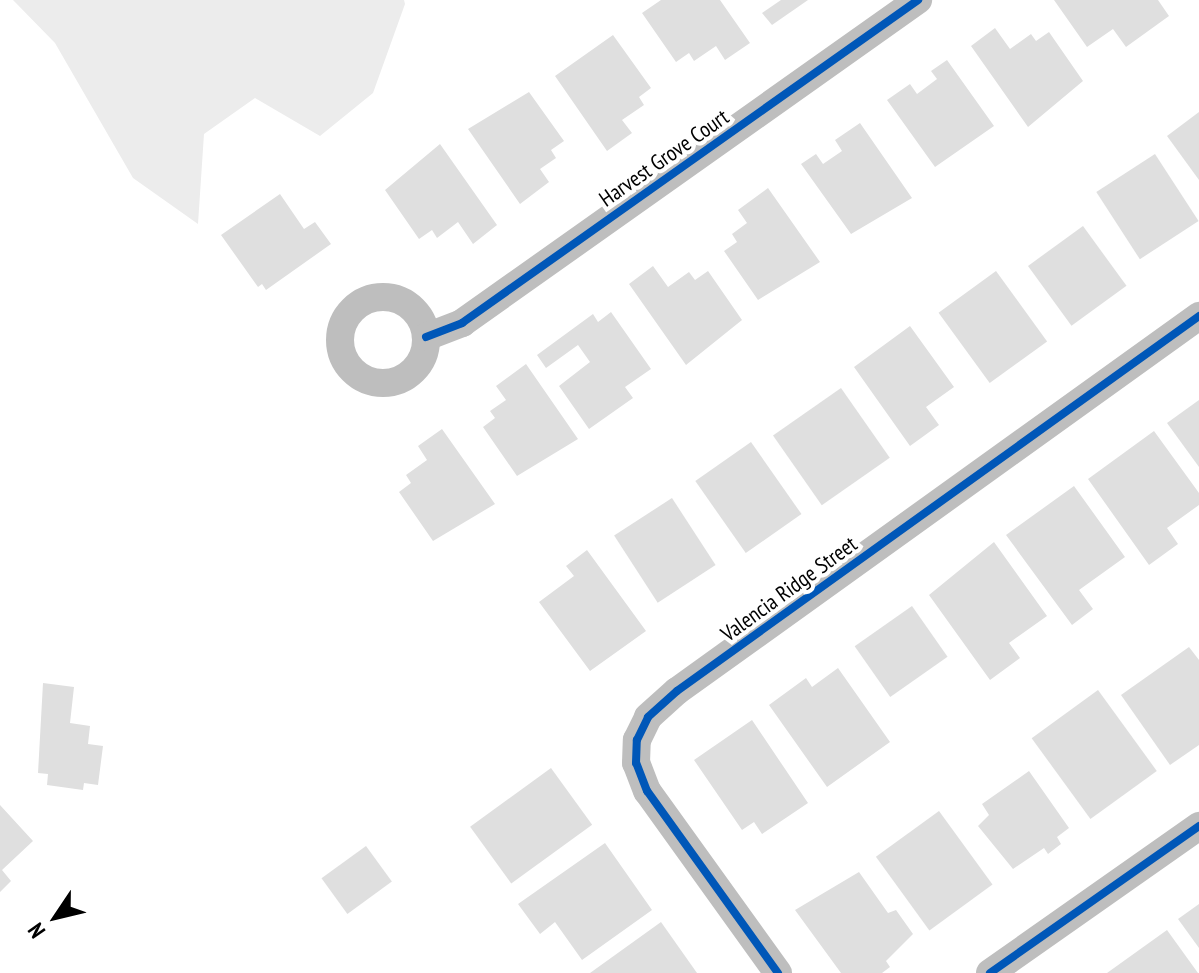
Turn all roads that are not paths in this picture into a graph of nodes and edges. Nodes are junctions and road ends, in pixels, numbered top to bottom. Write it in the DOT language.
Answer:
graph roads {
  1 [pos="918,0"];
  2 [pos="1199,316"];
  3 [pos="426,337"];
  4 [pos="1199,826"];
  5 [pos="778,973"];
  6 [pos="990,973"];
  1 -- 3 [label="street, Harvest Grove Court"];
  2 -- 5 [label="street, Valencia Ridge Street"];
  4 -- 6 [label="street"];
}
